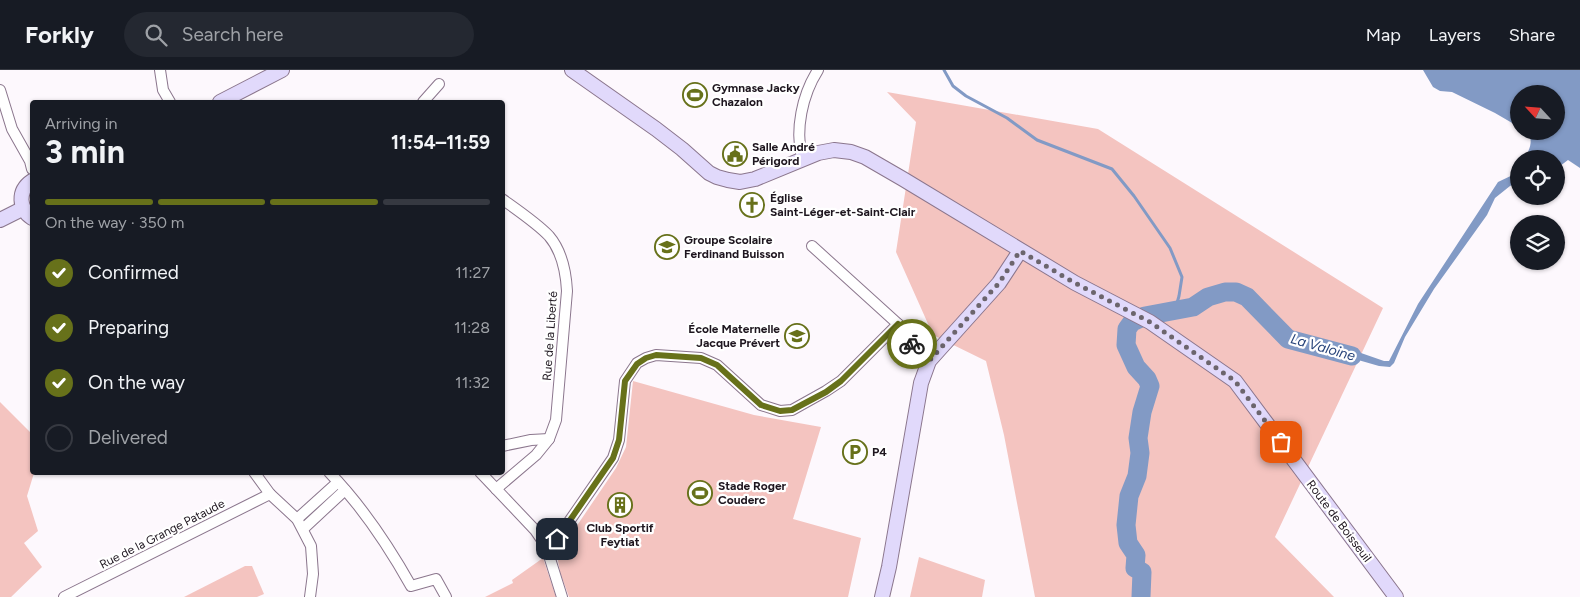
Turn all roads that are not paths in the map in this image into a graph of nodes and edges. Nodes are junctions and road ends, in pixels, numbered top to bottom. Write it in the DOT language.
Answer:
graph roads {
  1 [pos="160,70"];
  2 [pos="282,70"];
  3 [pos="572,70"];
  4 [pos="818,70"];
  5 [pos="439,84"];
  6 [pos="0,90"];
  7 [pos="169,100"];
  8 [pos="224,100"];
  9 [pos="428,100"];
  10 [pos="802,158"];
  11 [pos="30,161"];
  12 [pos="30,183"];
  13 [pos="505,200"];
  14 [pos="27,214"];
  15 [pos="0,220"];
  16 [pos="812,246"];
  17 [pos="1020,251"];
  18 [pos="898,324"];
  19 [pos="929,361"];
  20 [pos="549,439"];
  21 [pos="505,445"];
  22 [pos="256,475"];
  23 [pos="332,475"];
  24 [pos="483,475"];
  25 [pos="341,486"];
  26 [pos="496,489"];
  27 [pos="270,494"];
  28 [pos="297,519"];
  29 [pos="303,528"];
  30 [pos="546,546"];
  31 [pos="64,597"];
  32 [pos="310,597"];
  33 [pos="446,597"];
  34 [pos="562,597"];
  35 [pos="882,597"];
  36 [pos="1396,597"];
  1 -- 7 [label="street"];
  2 -- 8 [label="main road"];
  3 -- 10 [label="main road, Route de Boisseuil"];
  4 -- 10 [label="street"];
  5 -- 9 [label="street"];
  6 -- 11 [label="street"];
  10 -- 17 [label="main road, Route de Boisseuil"];
  12 -- 14 [label="main road"];
  13 -- 20 [label="street, Rue de la Liberté"];
  14 -- 15 [label="main road"];
  16 -- 18 [label="street"];
  17 -- 19 [label="main road"];
  17 -- 36 [label="main road, Route de Boisseuil"];
  18 -- 19 [label="street"];
  18 -- 30 [label="street"];
  19 -- 35 [label="main road"];
  20 -- 21 [label="street"];
  20 -- 26 [label="street"];
  22 -- 27 [label="street"];
  23 -- 25 [label="street"];
  24 -- 26 [label="street"];
  25 -- 28 [label="street"];
  25 -- 29 [label="street"];
  25 -- 33 [label="street"];
  26 -- 30 [label="street"];
  27 -- 28 [label="street"];
  27 -- 31 [label="street, Rue de la Grange Pataude"];
  28 -- 29 [label="street"];
  29 -- 32 [label="street"];
  30 -- 34 [label="street"];
}
